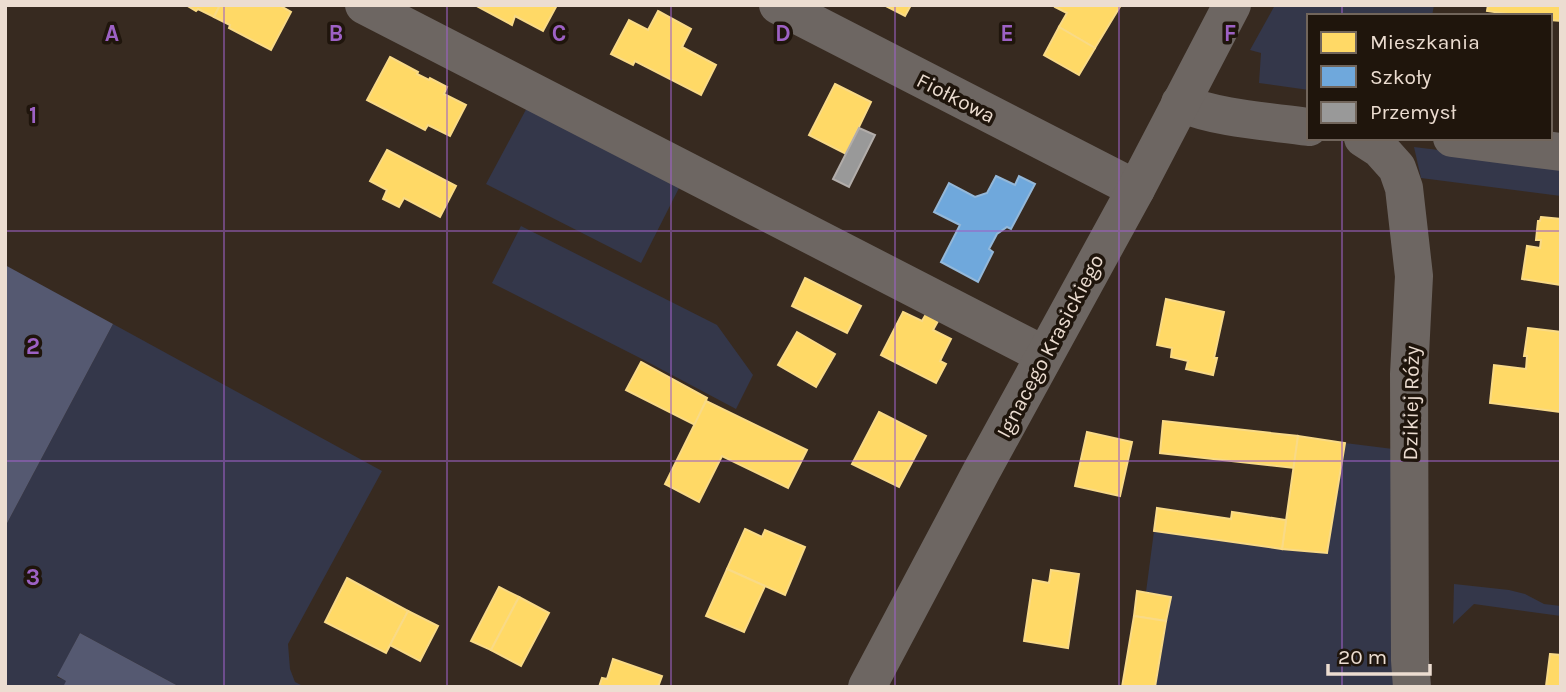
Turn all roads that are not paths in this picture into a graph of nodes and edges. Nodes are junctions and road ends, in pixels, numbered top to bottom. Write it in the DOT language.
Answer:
graph roads {
  1 [pos="364,5"];
  2 [pos="778,5"];
  3 [pos="1232,5"];
  4 [pos="1180,103"];
  5 [pos="1307,127"];
  6 [pos="1468,140"];
  7 [pos="1378,142"];
  8 [pos="1561,152"];
  9 [pos="1136,189"];
  10 [pos="1044,355"];
  11 [pos="867,687"];
  12 [pos="1412,687"];
  1 -- 10 [label="street"];
  2 -- 9 [label="street, Fiołkowa"];
  3 -- 4 [label="street, Ignacego Krasickiego"];
  4 -- 5 [label="street"];
  4 -- 9 [label="street, Ignacego Krasickiego"];
  6 -- 8 [label="street"];
  7 -- 12 [label="street, Dzikiej Róży"];
  9 -- 10 [label="street, Ignacego Krasickiego"];
  10 -- 11 [label="street, Ignacego Krasickiego"];
}
